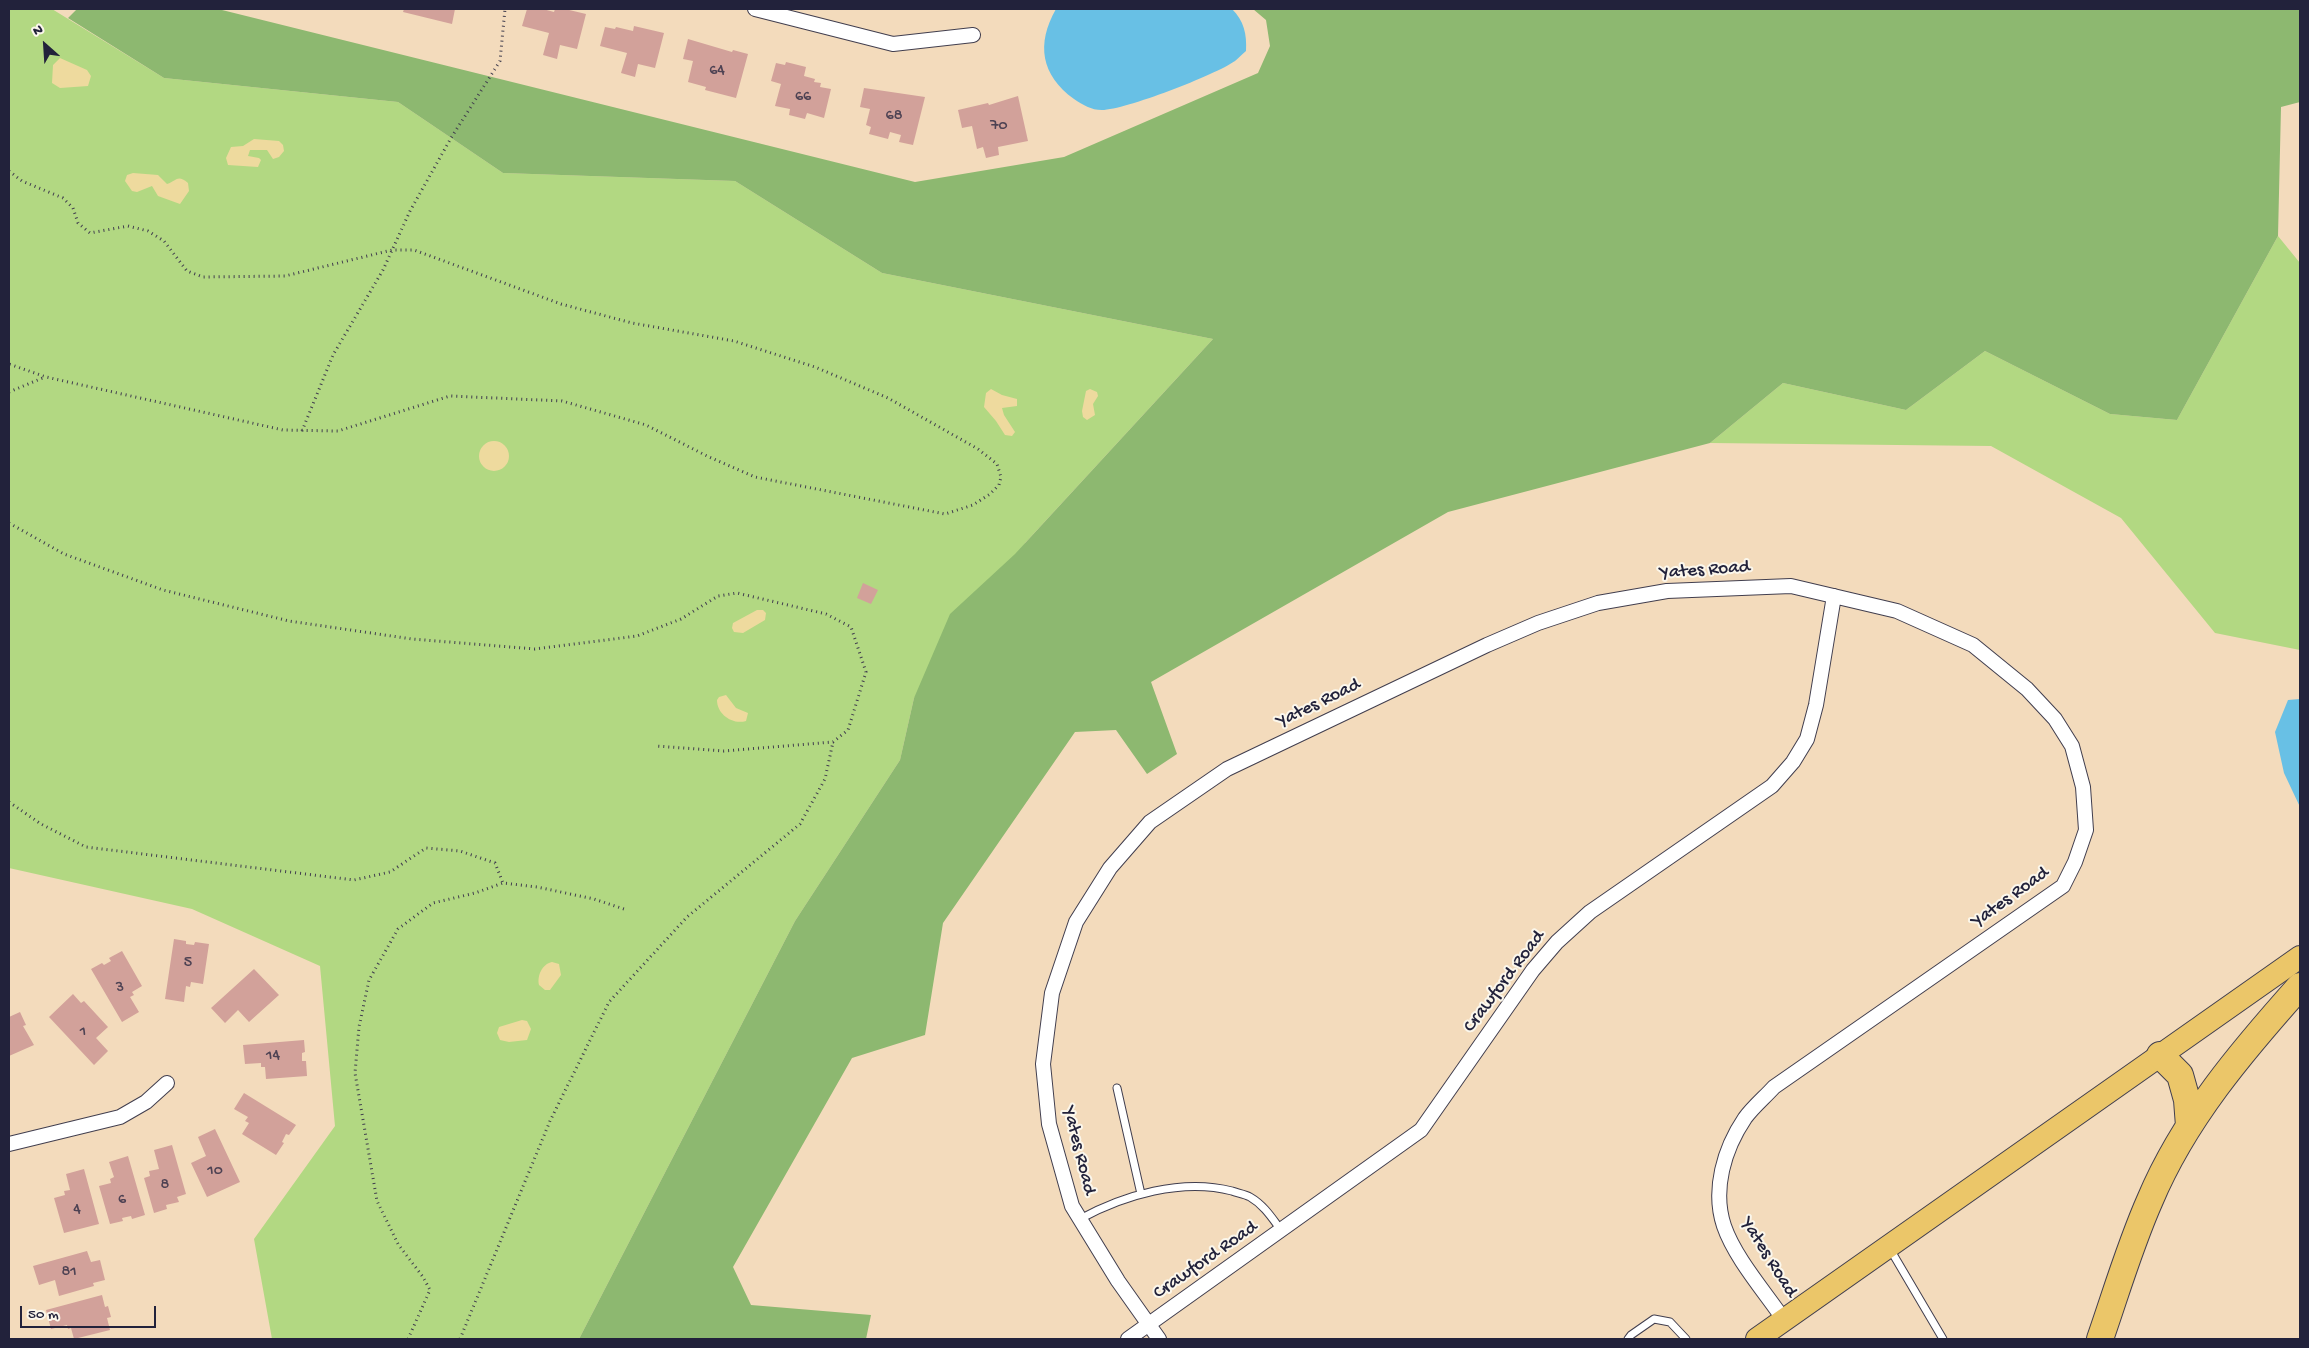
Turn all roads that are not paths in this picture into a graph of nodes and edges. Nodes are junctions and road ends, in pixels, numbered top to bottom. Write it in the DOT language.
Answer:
graph roads {
  1 [pos="755,9"];
  2 [pos="973,35"];
  3 [pos="1834,596"];
  4 [pos="2300,957"];
  5 [pos="2300,986"];
  6 [pos="2160,1055"];
  7 [pos="167,1083"];
  8 [pos="1117,1088"];
  9 [pos="2189,1126"];
  10 [pos="9,1144"];
  11 [pos="1141,1194"];
  12 [pos="1080,1219"];
  13 [pos="1281,1231"];
  14 [pos="1888,1246"];
  15 [pos="1784,1320"];
  16 [pos="1149,1325"];
  17 [pos="1128,1339"];
  18 [pos="1159,1339"];
  19 [pos="1628,1339"];
  20 [pos="1686,1339"];
  21 [pos="1757,1339"];
  22 [pos="1943,1339"];
  23 [pos="2100,1339"];
  1 -- 2 [label="street"];
  3 -- 12 [label="street, Yates Road"];
  3 -- 13 [label="street, Crawford Road"];
  3 -- 15 [label="street, Yates Road"];
  4 -- 6 [label="main road"];
  5 -- 9 [label="highway"];
  6 -- 9 [label="highway"];
  6 -- 14 [label="main road"];
  7 -- 10 [label="street"];
  8 -- 11 [label="lane"];
  9 -- 23 [label="highway"];
  11 -- 12 [label="lane"];
  11 -- 13 [label="lane"];
  12 -- 16 [label="street, Yates Road"];
  13 -- 16 [label="street, Crawford Road"];
  14 -- 15 [label="main road"];
  14 -- 22 [label="lane"];
  15 -- 21 [label="main road"];
  16 -- 17 [label="street, Crawford Road"];
  16 -- 18 [label="street, Yates Road"];
  19 -- 20 [label="lane"];
}
